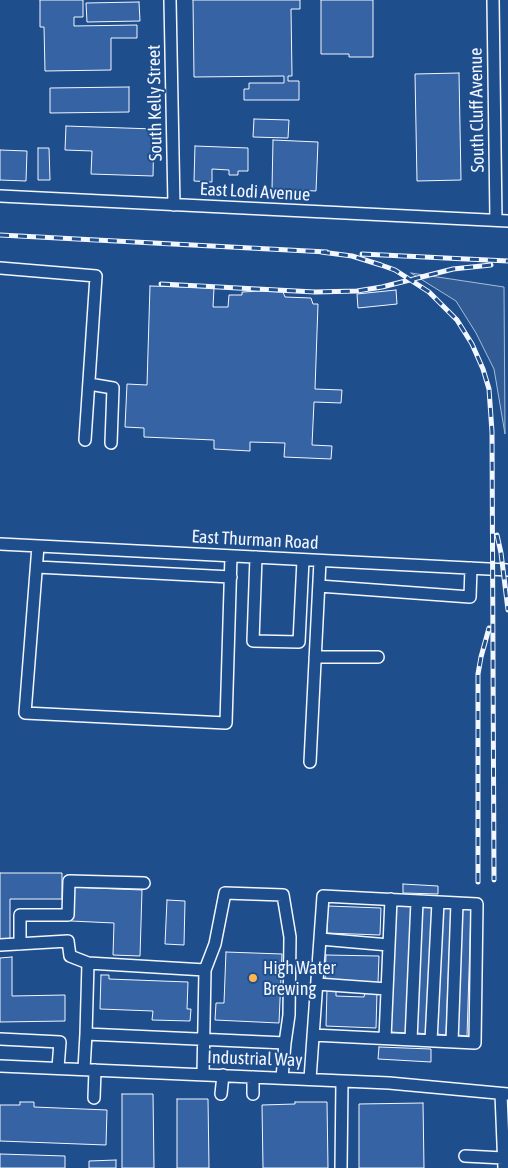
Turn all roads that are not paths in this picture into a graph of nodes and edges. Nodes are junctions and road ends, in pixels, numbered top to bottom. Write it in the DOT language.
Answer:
graph roads {
  1 [pos="170,0"];
  2 [pos="493,0"];
  3 [pos="0,196"];
  4 [pos="174,205"];
  5 [pos="496,220"];
  6 [pos="508,221"];
  7 [pos="0,268"];
  8 [pos="89,384"];
  9 [pos="85,440"];
  10 [pos="111,443"];
  11 [pos="0,544"];
  12 [pos="38,546"];
  13 [pos="231,556"];
  14 [pos="256,557"];
  15 [pos="303,560"];
  16 [pos="320,560"];
  17 [pos="36,567"];
  18 [pos="471,568"];
  19 [pos="508,570"];
  20 [pos="231,576"];
  21 [pos="319,586"];
  22 [pos="315,657"];
  23 [pos="378,657"];
  24 [pos="310,762"];
  25 [pos="144,883"];
  26 [pos="391,900"];
  27 [pos="417,901"];
  28 [pos="438,902"];
  29 [pos="457,903"];
  30 [pos="320,939"];
  31 [pos="20,944"];
  32 [pos="0,945"];
  33 [pos="389,945"];
  34 [pos="88,963"];
  35 [pos="205,970"];
  36 [pos="317,984"];
  37 [pos="387,989"];
  38 [pos="86,1034"];
  39 [pos="313,1035"];
  40 [pos="385,1038"];
  41 [pos="0,1039"];
  42 [pos="204,1039"];
  43 [pos="411,1040"];
  44 [pos="430,1040"];
  45 [pos="452,1042"];
  46 [pos="284,1043"];
  47 [pos="0,1066"];
  48 [pos="58,1068"];
  49 [pos="89,1070"];
  50 [pos="203,1075"];
  51 [pos="223,1076"];
  52 [pos="253,1077"];
  53 [pos="282,1078"];
  54 [pos="310,1079"];
  55 [pos="342,1081"];
  56 [pos="221,1094"];
  57 [pos="253,1094"];
  58 [pos="505,1094"];
  59 [pos="94,1098"];
  60 [pos="505,1124"];
  61 [pos="465,1156"];
  62 [pos="503,1163"];
  63 [pos="342,1168"];
  1 -- 4 [label="street, South Kelly Street"];
  2 -- 5 [label="street, South Cluff Avenue"];
  3 -- 4 [label="street, East Lodi Avenue"];
  4 -- 5 [label="street, East Lodi Avenue"];
  5 -- 6 [label="street, East Lodi Avenue"];
  7 -- 8 [label="street"];
  8 -- 9 [label="street"];
  8 -- 10 [label="street"];
  11 -- 12 [label="street, East Thurman Road"];
  12 -- 13 [label="street, East Thurman Road"];
  12 -- 17 [label="street"];
  13 -- 14 [label="street, East Thurman Road"];
  13 -- 20 [label="street"];
  14 -- 15 [label="street, East Thurman Road"];
  14 -- 15 [label="street"];
  15 -- 16 [label="street, East Thurman Road"];
  16 -- 18 [label="street, East Thurman Road"];
  16 -- 21 [label="street"];
  17 -- 20 [label="street"];
  17 -- 20 [label="street"];
  18 -- 19 [label="street, East Thurman Road"];
  18 -- 21 [label="street"];
  21 -- 22 [label="street"];
  22 -- 23 [label="street"];
  22 -- 24 [label="street"];
  25 -- 31 [label="street"];
  26 -- 27 [label="street"];
  26 -- 30 [label="street"];
  26 -- 33 [label="street"];
  27 -- 28 [label="street"];
  27 -- 43 [label="street"];
  28 -- 29 [label="street"];
  28 -- 44 [label="street"];
  29 -- 45 [label="street"];
  29 -- 45 [label="street"];
  30 -- 33 [label="street"];
  30 -- 36 [label="street"];
  31 -- 32 [label="street"];
  31 -- 34 [label="street"];
  33 -- 37 [label="street"];
  34 -- 35 [label="street"];
  34 -- 38 [label="street"];
  35 -- 42 [label="street"];
  35 -- 46 [label="street"];
  36 -- 37 [label="street"];
  36 -- 39 [label="street"];
  37 -- 40 [label="street"];
  38 -- 42 [label="street"];
  38 -- 49 [label="street"];
  39 -- 40 [label="street"];
  39 -- 54 [label="street"];
  40 -- 43 [label="street"];
  41 -- 48 [label="street"];
  42 -- 46 [label="street"];
  42 -- 50 [label="street"];
  43 -- 44 [label="street"];
  44 -- 45 [label="street"];
  46 -- 53 [label="street"];
  47 -- 48 [label="street, Industrial Way"];
  48 -- 49 [label="street, Industrial Way"];
  49 -- 50 [label="street, Industrial Way"];
  49 -- 59 [label="street"];
  50 -- 51 [label="street, Industrial Way"];
  51 -- 52 [label="street, Industrial Way"];
  51 -- 56 [label="street"];
  52 -- 53 [label="street, Industrial Way"];
  52 -- 57 [label="street"];
  53 -- 54 [label="street, Industrial Way"];
  54 -- 55 [label="street, Industrial Way"];
  55 -- 58 [label="street, Industrial Way"];
  55 -- 63 [label="street"];
  58 -- 60 [label="street"];
  60 -- 62 [label="street"];
  61 -- 62 [label="street"];
}
